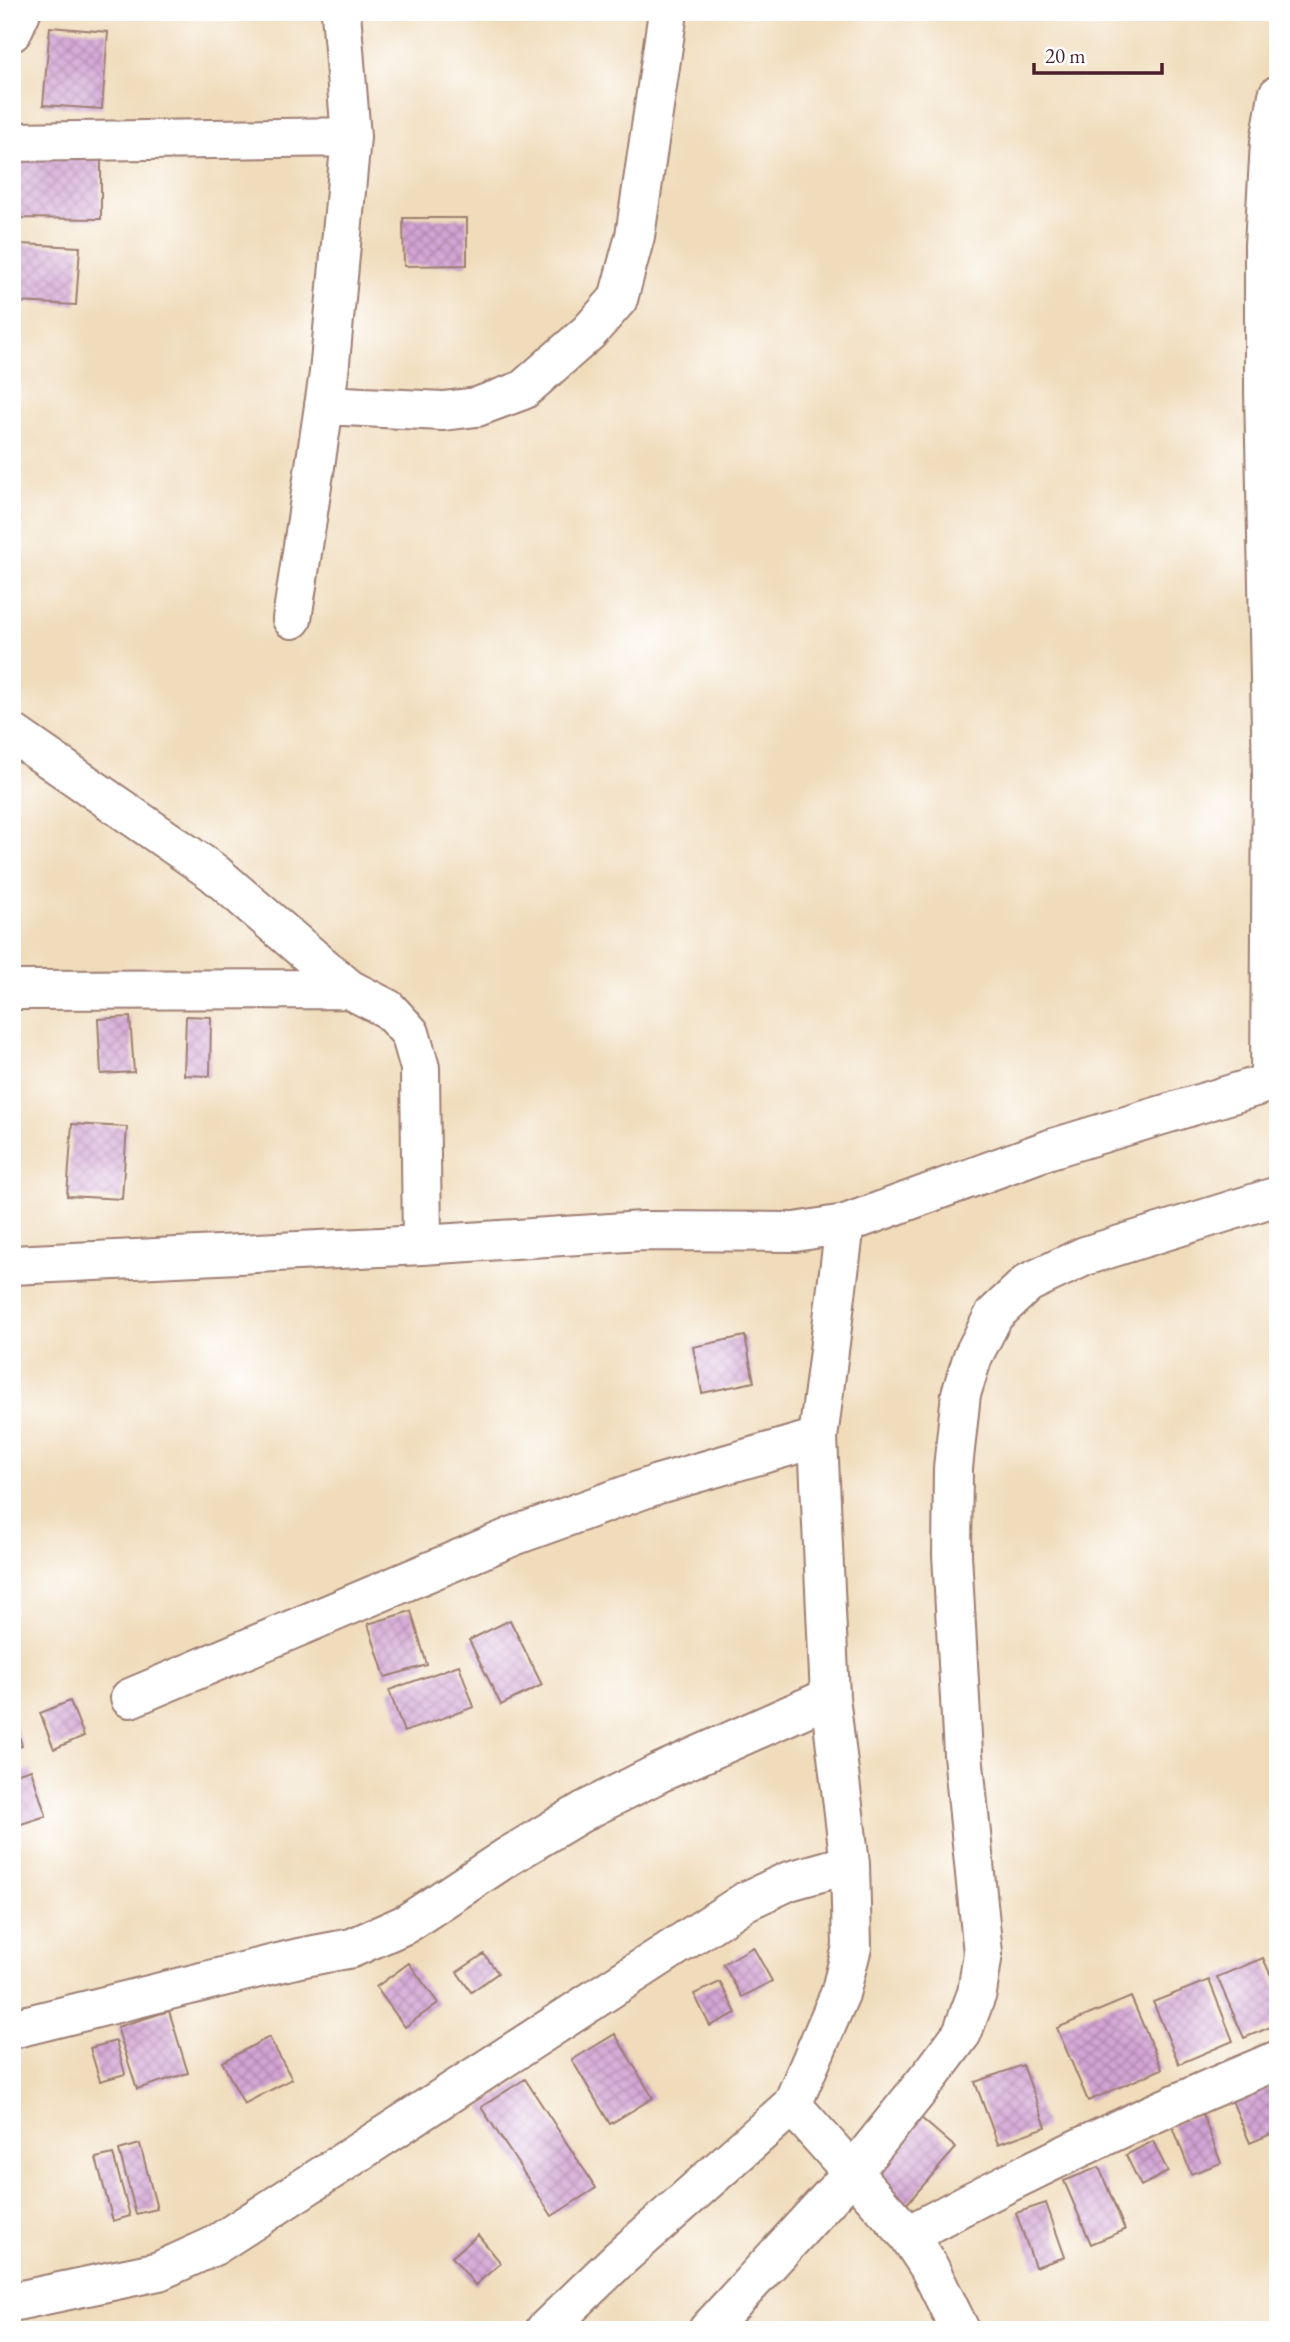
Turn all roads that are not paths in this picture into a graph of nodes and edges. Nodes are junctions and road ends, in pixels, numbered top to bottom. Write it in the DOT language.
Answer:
graph roads {
  1 [pos="21,12"];
  2 [pos="341,12"];
  3 [pos="668,12"];
  4 [pos="12,32"];
  5 [pos="1278,95"];
  6 [pos="351,137"];
  7 [pos="12,142"];
  8 [pos="1271,387"];
  9 [pos="324,405"];
  10 [pos="292,619"];
  11 [pos="12,733"];
  12 [pos="348,989"];
  13 [pos="12,990"];
  14 [pos="1274,1081"];
  15 [pos="1278,1196"];
  16 [pos="845,1224"];
  17 [pos="422,1245"];
  18 [pos="12,1265"];
  19 [pos="818,1438"];
  20 [pos="830,1697"];
  21 [pos="130,1698"];
  22 [pos="850,1864"];
  23 [pos="12,2029"];
  24 [pos="1278,2060"];
  25 [pos="821,2137"];
  26 [pos="908,2235"];
  27 [pos="12,2302"];
  28 [pos="545,2330"];
  29 [pos="708,2330"];
  30 [pos="960,2330"];
  1 -- 4 [label="street"];
  2 -- 6 [label="street"];
  3 -- 9 [label="street"];
  5 -- 8 [label="street"];
  6 -- 7 [label="street"];
  6 -- 9 [label="street"];
  8 -- 14 [label="street"];
  9 -- 10 [label="street"];
  11 -- 12 [label="street"];
  12 -- 13 [label="street"];
  12 -- 17 [label="street"];
  14 -- 16 [label="street"];
  15 -- 25 [label="street"];
  16 -- 17 [label="street"];
  16 -- 19 [label="street"];
  17 -- 18 [label="street"];
  19 -- 20 [label="street"];
  19 -- 21 [label="street"];
  20 -- 22 [label="street"];
  20 -- 23 [label="street"];
  22 -- 25 [label="street"];
  22 -- 27 [label="street"];
  24 -- 26 [label="street"];
  25 -- 26 [label="street"];
  25 -- 28 [label="street"];
  25 -- 29 [label="street"];
  26 -- 30 [label="street"];
}
